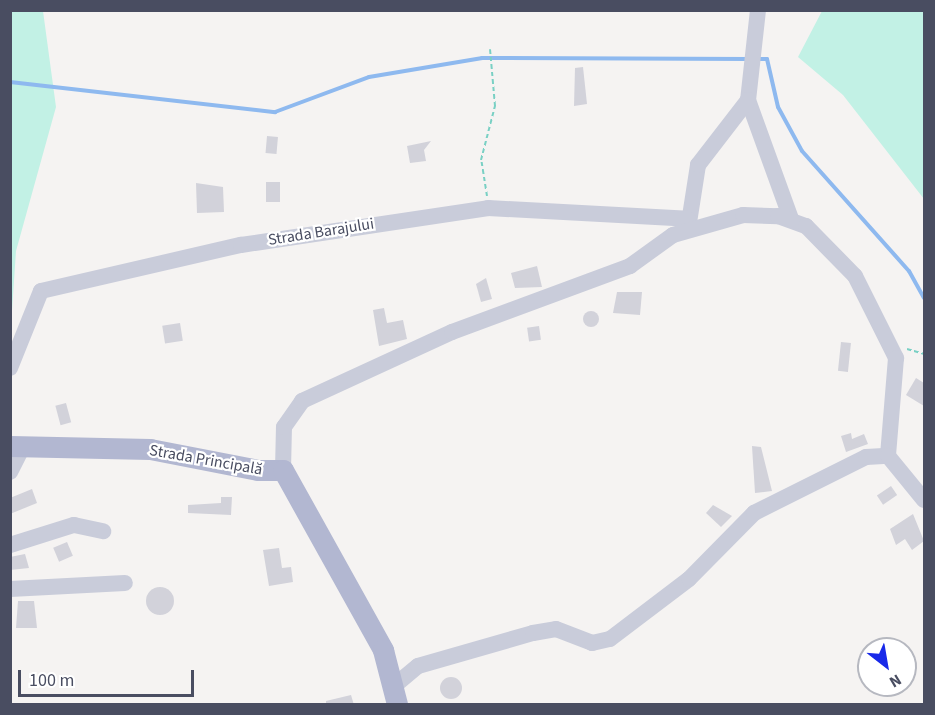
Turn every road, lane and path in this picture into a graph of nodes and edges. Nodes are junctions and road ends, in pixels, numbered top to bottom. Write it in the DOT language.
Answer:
graph roads {
  1 [pos="758,10"];
  2 [pos="490,49"];
  3 [pos="748,96"];
  4 [pos="488,208"];
  5 [pos="791,219"];
  6 [pos="688,225"];
  7 [pos="894,346"];
  8 [pos="924,354"];
  9 [pos="10,368"];
  10 [pos="16,447"];
  11 [pos="888,456"];
  12 [pos="283,470"];
  13 [pos="10,472"];
  14 [pos="924,500"];
  15 [pos="103,531"];
  16 [pos="10,545"];
  17 [pos="125,583"];
  18 [pos="10,589"];
  19 [pos="395,695"];
  1 -- 3 [label="street"];
  2 -- 4 [label="path"];
  3 -- 5 [label="street"];
  3 -- 6 [label="street"];
  4 -- 6 [label="street, Strada Barajului"];
  4 -- 9 [label="street, Strada Barajului"];
  5 -- 6 [label="street"];
  5 -- 7 [label="street"];
  6 -- 12 [label="street"];
  7 -- 8 [label="path"];
  7 -- 11 [label="street"];
  10 -- 12 [label="main road, Strada Principală"];
  10 -- 13 [label="street"];
  11 -- 14 [label="street"];
  11 -- 19 [label="street"];
  12 -- 19 [label="main road, Strada Principală"];
  15 -- 16 [label="street"];
  17 -- 18 [label="street"];
}
